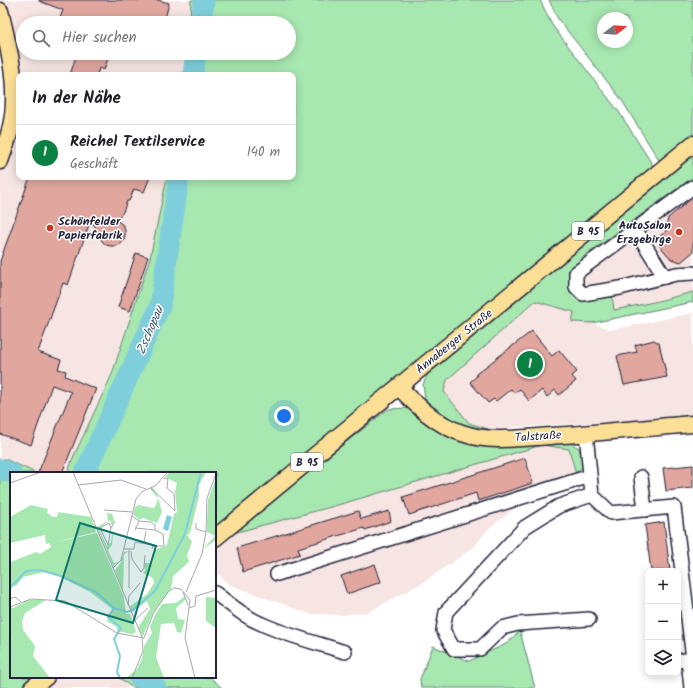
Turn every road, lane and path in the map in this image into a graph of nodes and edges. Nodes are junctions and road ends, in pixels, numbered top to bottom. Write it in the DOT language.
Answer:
graph roads {
  1 [pos="0,11"];
  2 [pos="693,144"];
  3 [pos="0,161"];
  4 [pos="693,187"];
  5 [pos="635,229"];
  6 [pos="693,273"];
  7 [pos="664,277"];
  8 [pos="399,387"];
  9 [pos="693,424"];
  10 [pos="586,433"];
  11 [pos="590,476"];
  12 [pos="641,477"];
  13 [pos="592,495"];
  14 [pos="645,510"];
  15 [pos="216,537"];
  16 [pos="277,574"];
  17 [pos="688,580"];
  18 [pos="216,594"];
  19 [pos="589,619"];
  20 [pos="345,652"];
  21 [pos="683,660"];
  22 [pos="45,678"];
  23 [pos="32,688"];
  24 [pos="691,688"];
  1 -- 3 [label="main road"];
  2 -- 8 [label="main road, Annaberger Straße / B 95"];
  4 -- 5 [label="lane"];
  5 -- 7 [label="lane"];
  5 -- 7 [label="lane"];
  6 -- 7 [label="lane"];
  8 -- 10 [label="main road, Talstraße"];
  8 -- 15 [label="main road, Annaberger Straße / B 95"];
  9 -- 10 [label="main road, Talstraße"];
  10 -- 11 [label="lane"];
  11 -- 13 [label="lane"];
  11 -- 16 [label="lane"];
  12 -- 14 [label="lane"];
  13 -- 14 [label="lane"];
  13 -- 19 [label="lane"];
  14 -- 17 [label="lane"];
  17 -- 21 [label="lane"];
  18 -- 20 [label="lane"];
  21 -- 24 [label="lane"];
  22 -- 23 [label="main road"];
}
